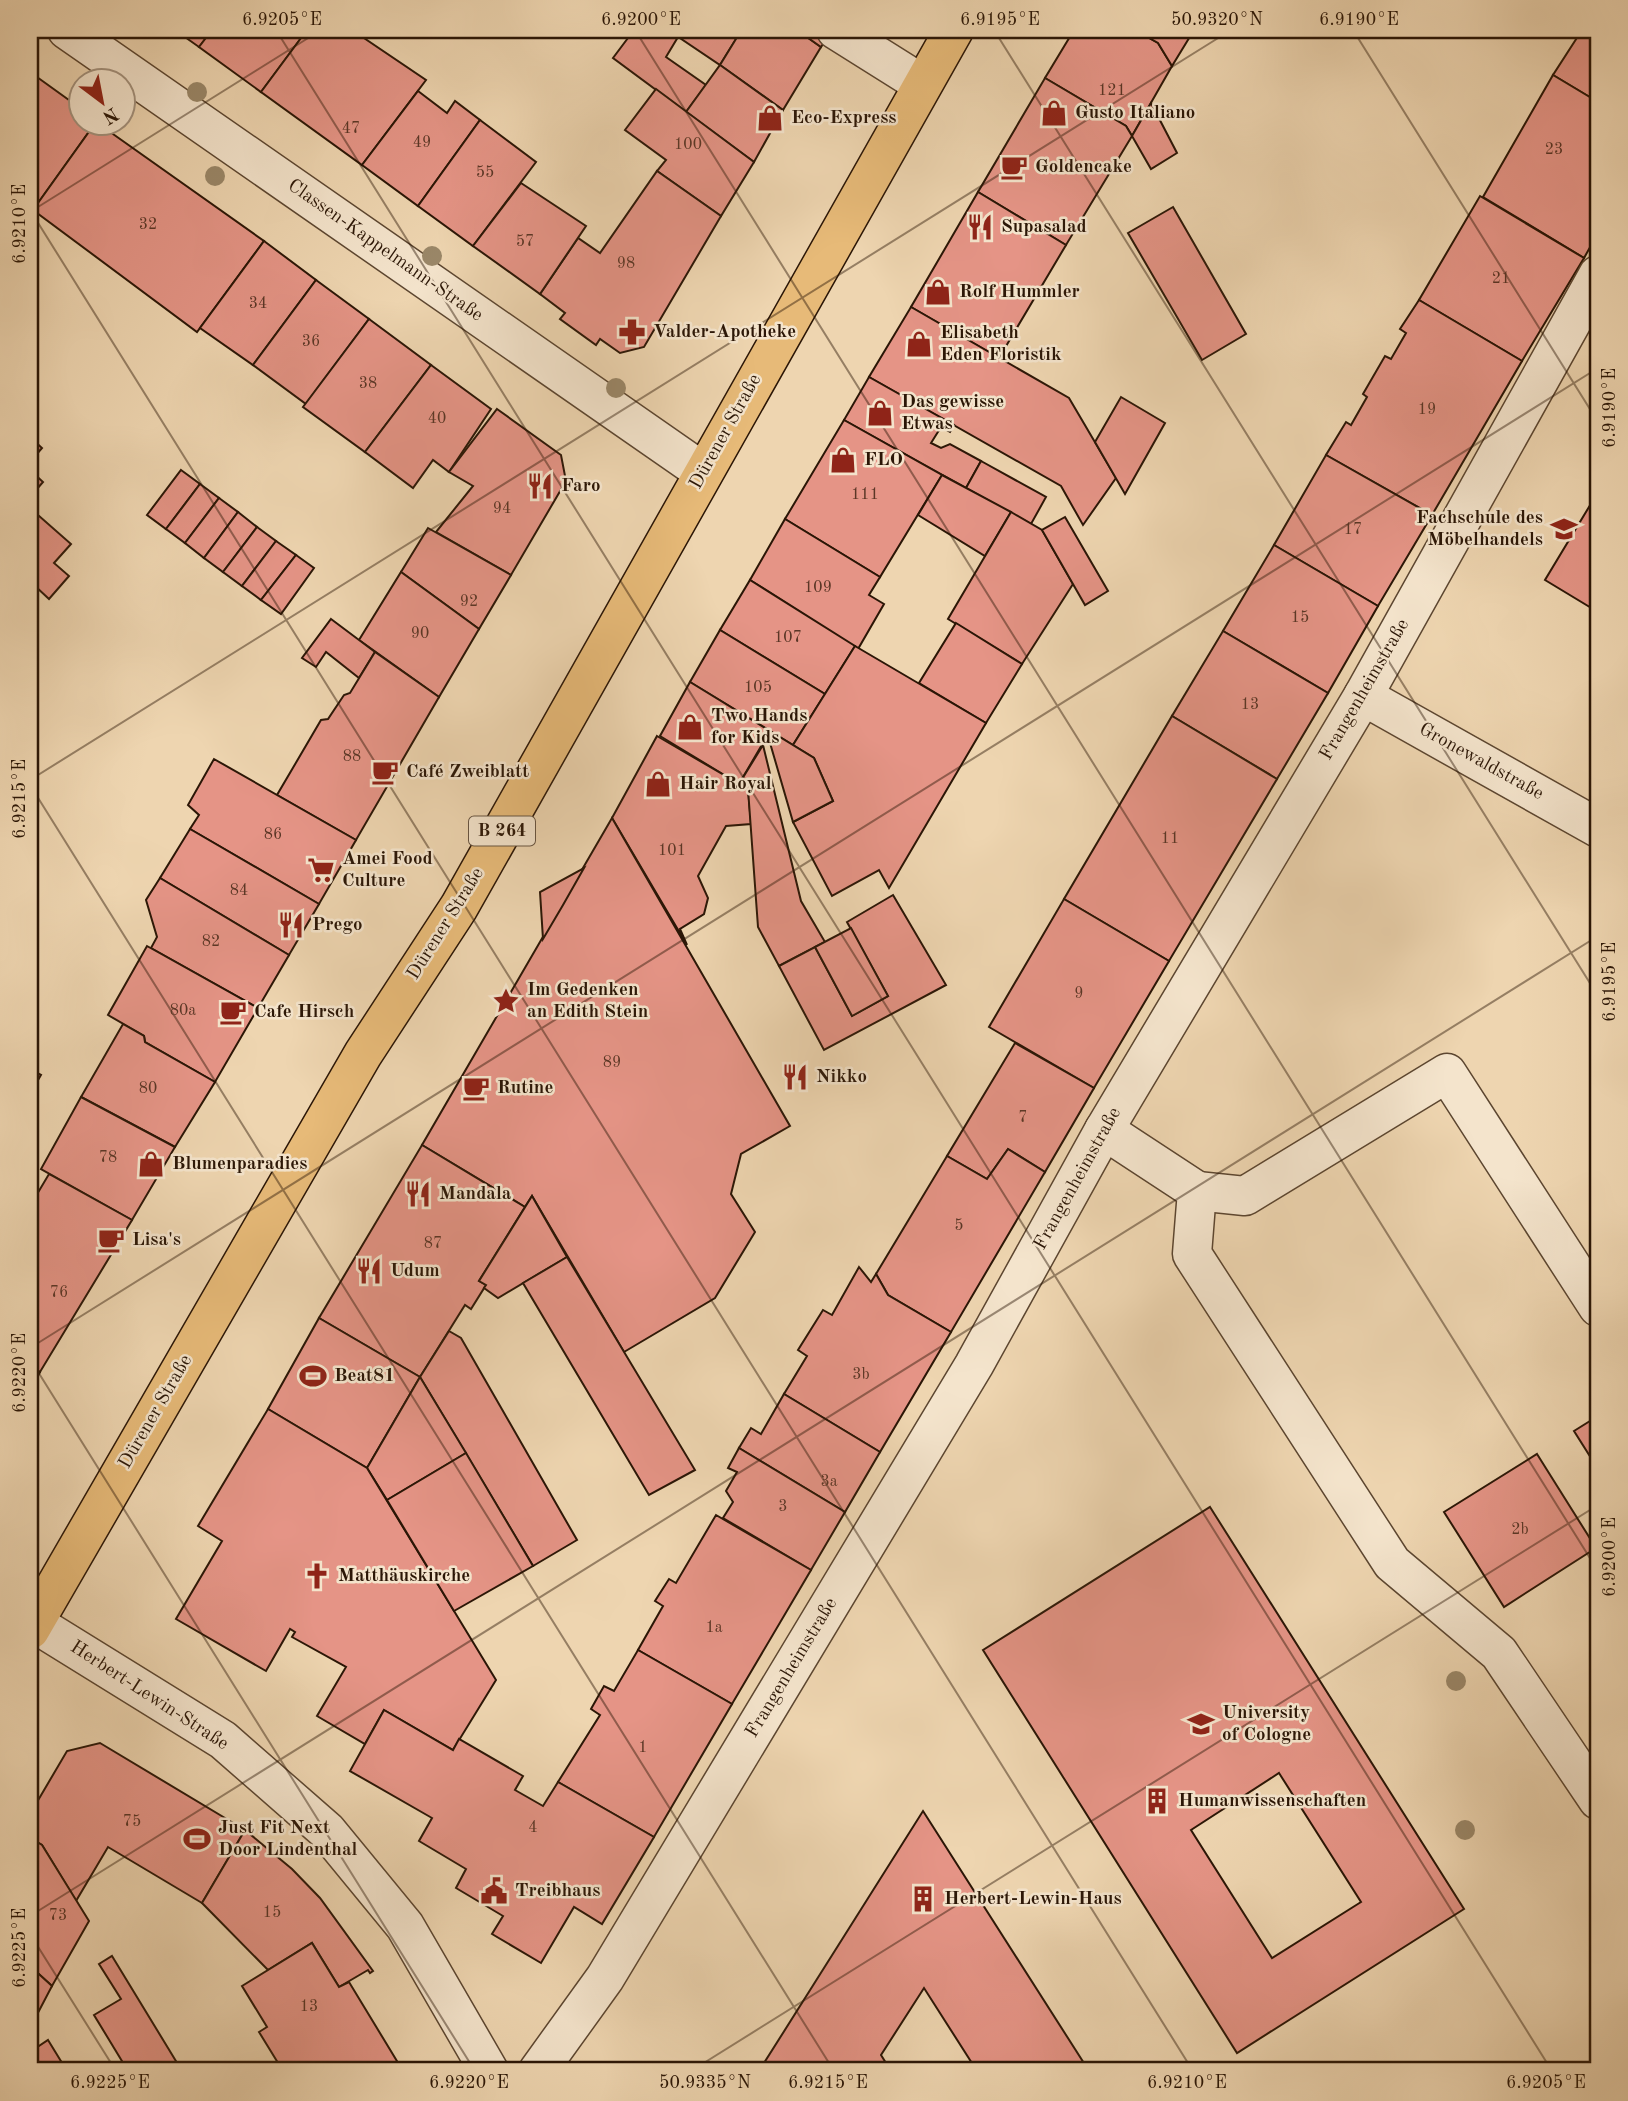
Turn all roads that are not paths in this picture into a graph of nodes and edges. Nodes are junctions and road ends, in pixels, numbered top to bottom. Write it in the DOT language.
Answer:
graph roads {
  1 [pos="67,30"];
  2 [pos="836,30"];
  3 [pos="954,30"];
  4 [pos="922,84"];
  5 [pos="1598,275"];
  6 [pos="703,472"];
  7 [pos="1363,696"];
  8 [pos="1598,828"];
  9 [pos="1104,1130"];
  10 [pos="1197,1191"];
  11 [pos="1598,1307"];
  12 [pos="32,1626"];
  13 [pos="1598,1800"];
  14 [pos="489,2071"];
  15 [pos="538,2071"];
  1 -- 6 [label="street, Classen-Kappelmann-Straße"];
  2 -- 4 [label="street"];
  3 -- 4 [label="main road, Dürener Straße / B 264"];
  4 -- 6 [label="main road, Dürener Straße / B 264"];
  5 -- 7 [label="street, Frangenheimstraße"];
  6 -- 12 [label="main road, Dürener Straße / B 264"];
  7 -- 8 [label="street, Gronewaldstraße"];
  7 -- 9 [label="street, Frangenheimstraße"];
  9 -- 10 [label="street"];
  9 -- 15 [label="street, Frangenheimstraße"];
  10 -- 11 [label="street"];
  10 -- 13 [label="street"];
  12 -- 14 [label="street, Herbert-Lewin-Straße"];
}
